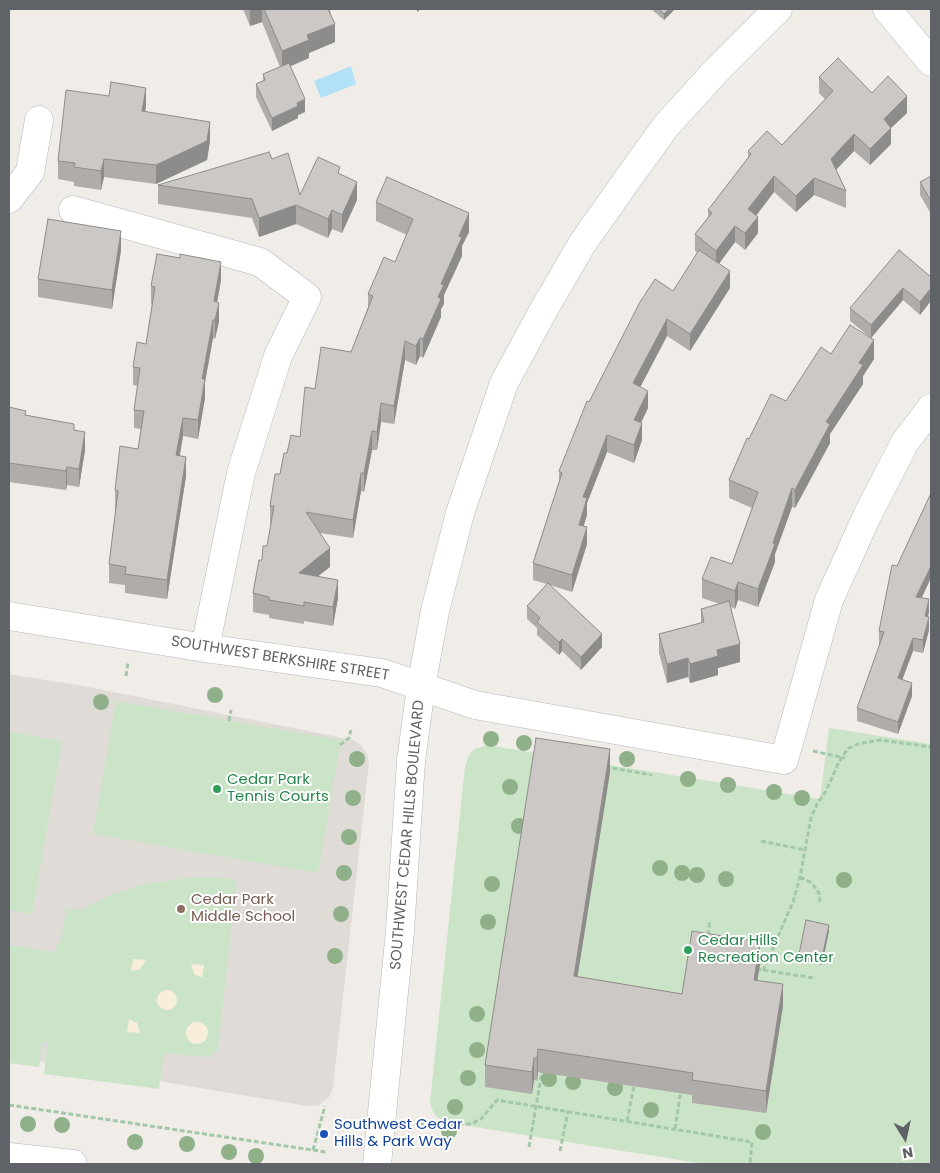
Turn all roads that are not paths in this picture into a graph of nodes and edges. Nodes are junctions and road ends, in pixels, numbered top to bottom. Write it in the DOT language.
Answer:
graph roads {
  1 [pos="778,9"];
  2 [pos="887,9"];
  3 [pos="931,62"];
  4 [pos="39,120"];
  5 [pos="9,199"];
  6 [pos="73,210"];
  7 [pos="931,408"];
  8 [pos="9,616"];
  9 [pos="205,648"];
  10 [pos="421,687"];
  11 [pos="9,1157"];
  12 [pos="73,1164"];
  13 [pos="377,1164"];
  1 -- 10 [label="street, SOUTHWEST CEDAR HILLS BOULEVARD"];
  2 -- 3 [label="street"];
  4 -- 5 [label="street"];
  6 -- 9 [label="street"];
  7 -- 10 [label="street, SOUTHWEST BERKSHIRE STREET"];
  8 -- 9 [label="street, SOUTHWEST BERKSHIRE STREET"];
  9 -- 10 [label="street, SOUTHWEST BERKSHIRE STREET"];
  10 -- 13 [label="street, SOUTHWEST CEDAR HILLS BOULEVARD"];
  11 -- 12 [label="street"];
}
